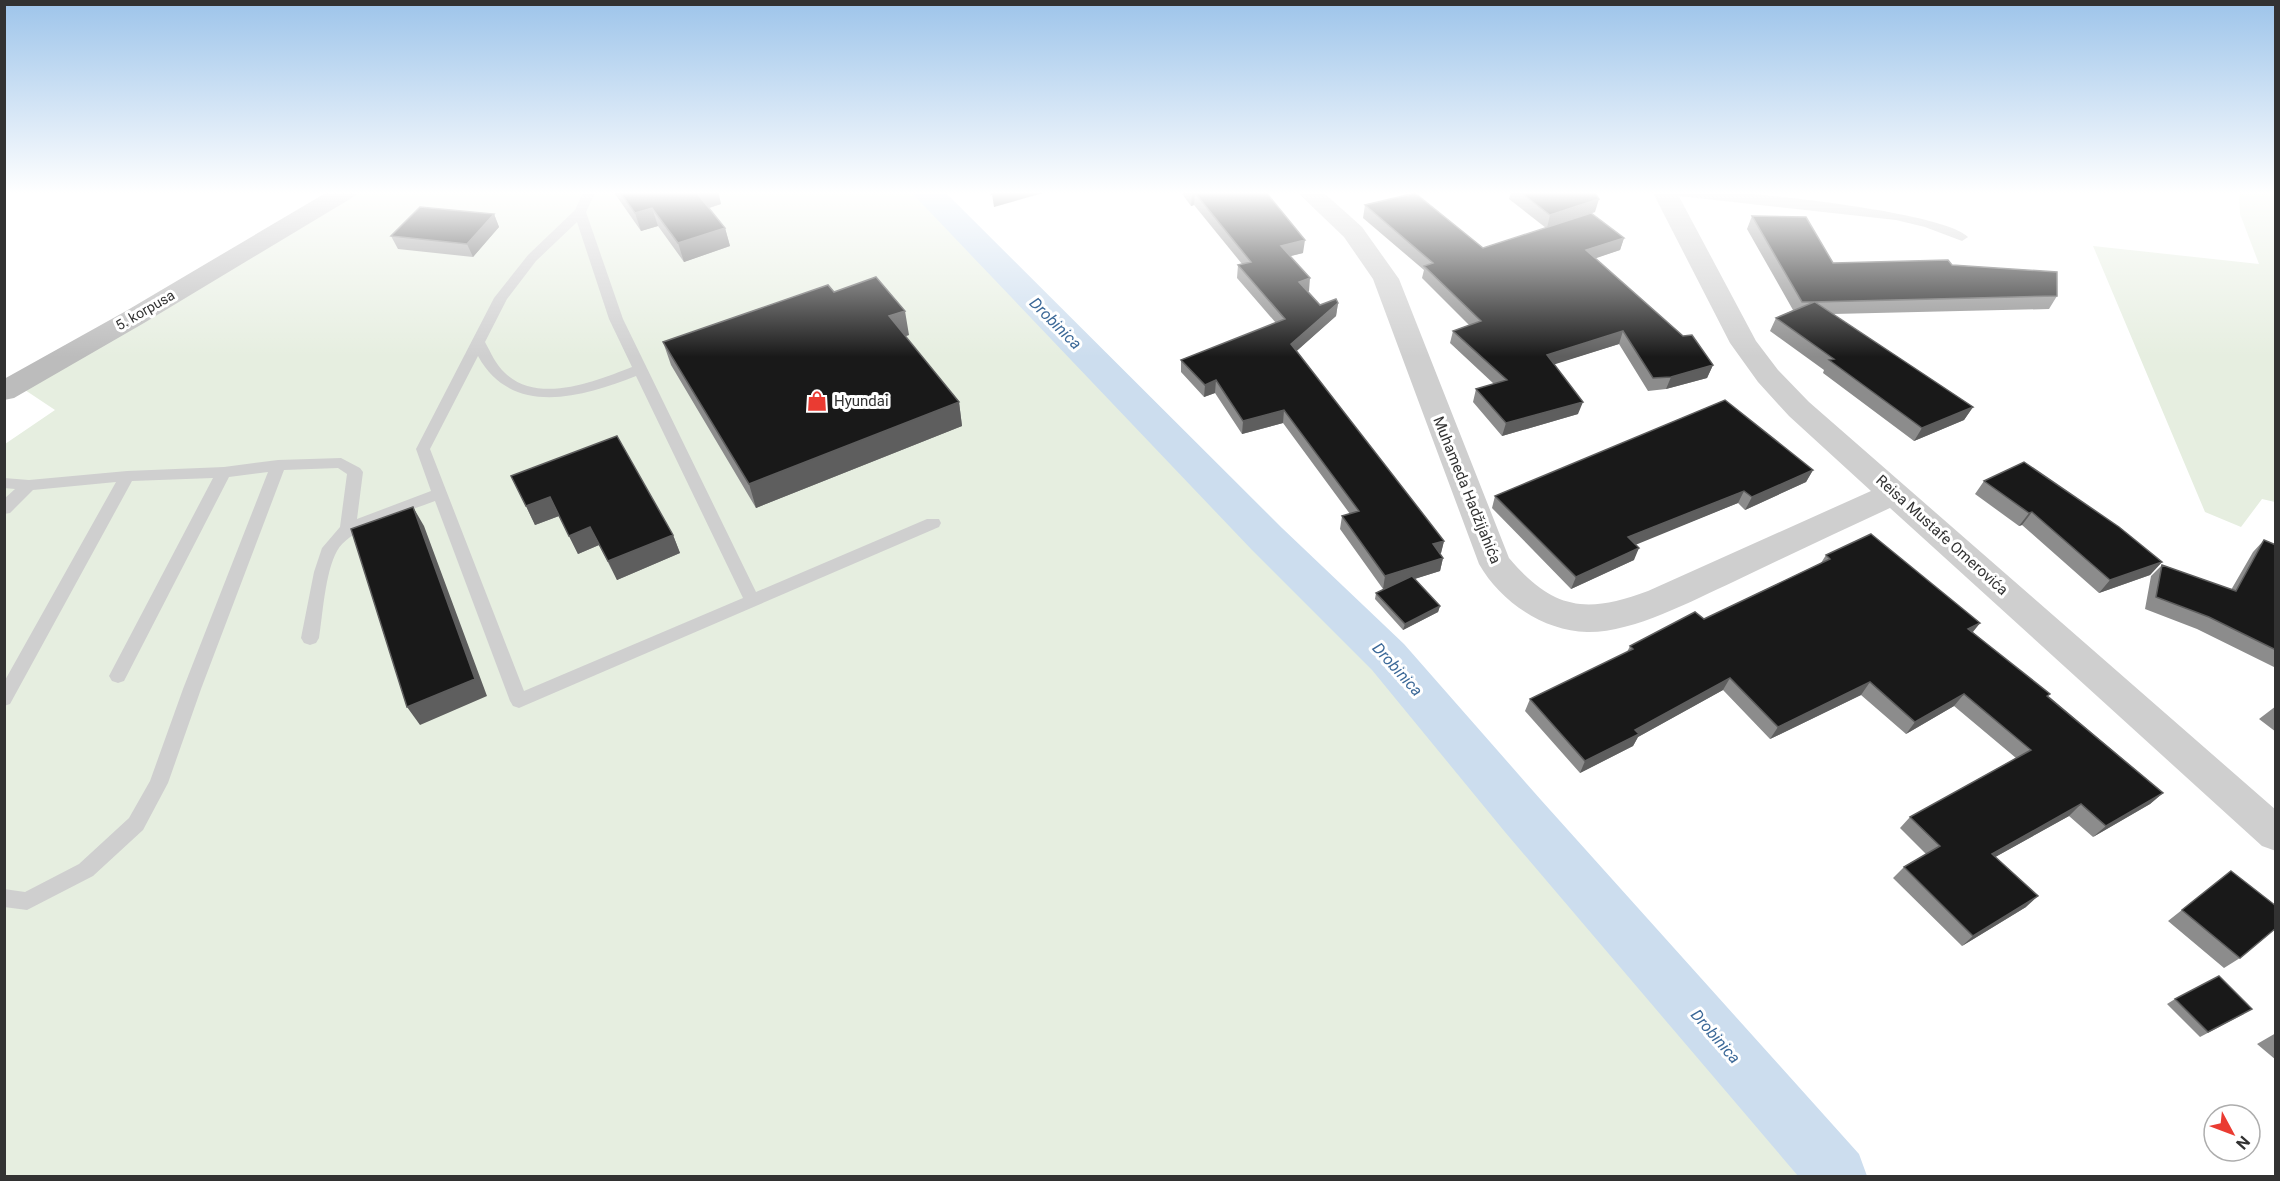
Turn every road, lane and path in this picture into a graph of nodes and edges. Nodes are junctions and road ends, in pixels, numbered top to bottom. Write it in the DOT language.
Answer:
graph roads {
  1 [pos="254,246"];
  2 [pos="544,246"];
  3 [pos="590,246"];
  4 [pos="1363,246"];
  5 [pos="1693,246"];
  6 [pos="478,342"];
  7 [pos="640,369"];
  8 [pos="4,391"];
  9 [pos="278,465"];
  10 [pos="224,472"];
  11 [pos="127,476"];
  12 [pos="4,483"];
  13 [pos="29,485"];
  14 [pos="440,493"];
  15 [pos="1894,493"];
  16 [pos="4,509"];
  17 [pos="933,523"];
  18 [pos="348,529"];
  19 [pos="752,600"];
  20 [pos="310,638"];
  21 [pos="21,672"];
  22 [pos="118,676"];
  23 [pos="4,682"];
  24 [pos="4,699"];
  25 [pos="2276,834"];
  26 [pos="4,898"];
  1 -- 8 [label="street, 5. korpusa"];
  2 -- 6 [label="lane"];
  3 -- 7 [label="lane"];
  4 -- 15 [label="street, Muhameda Hadžijahića"];
  5 -- 15 [label="street, Reisa Mustafe Omerovića"];
  6 -- 7 [label="lane"];
  6 -- 14 [label="lane"];
  7 -- 19 [label="lane"];
  9 -- 10 [label="lane"];
  9 -- 18 [label="lane"];
  9 -- 26 [label="lane"];
  10 -- 11 [label="lane"];
  10 -- 22 [label="lane"];
  11 -- 13 [label="lane"];
  11 -- 21 [label="lane"];
  12 -- 13 [label="lane"];
  13 -- 16 [label="lane"];
  14 -- 18 [label="lane"];
  14 -- 19 [label="lane"];
  15 -- 25 [label="street, Reisa Mustafe Omerovića"];
  17 -- 19 [label="lane"];
  18 -- 20 [label="lane"];
  21 -- 23 [label="lane"];
  21 -- 24 [label="lane"];
}
